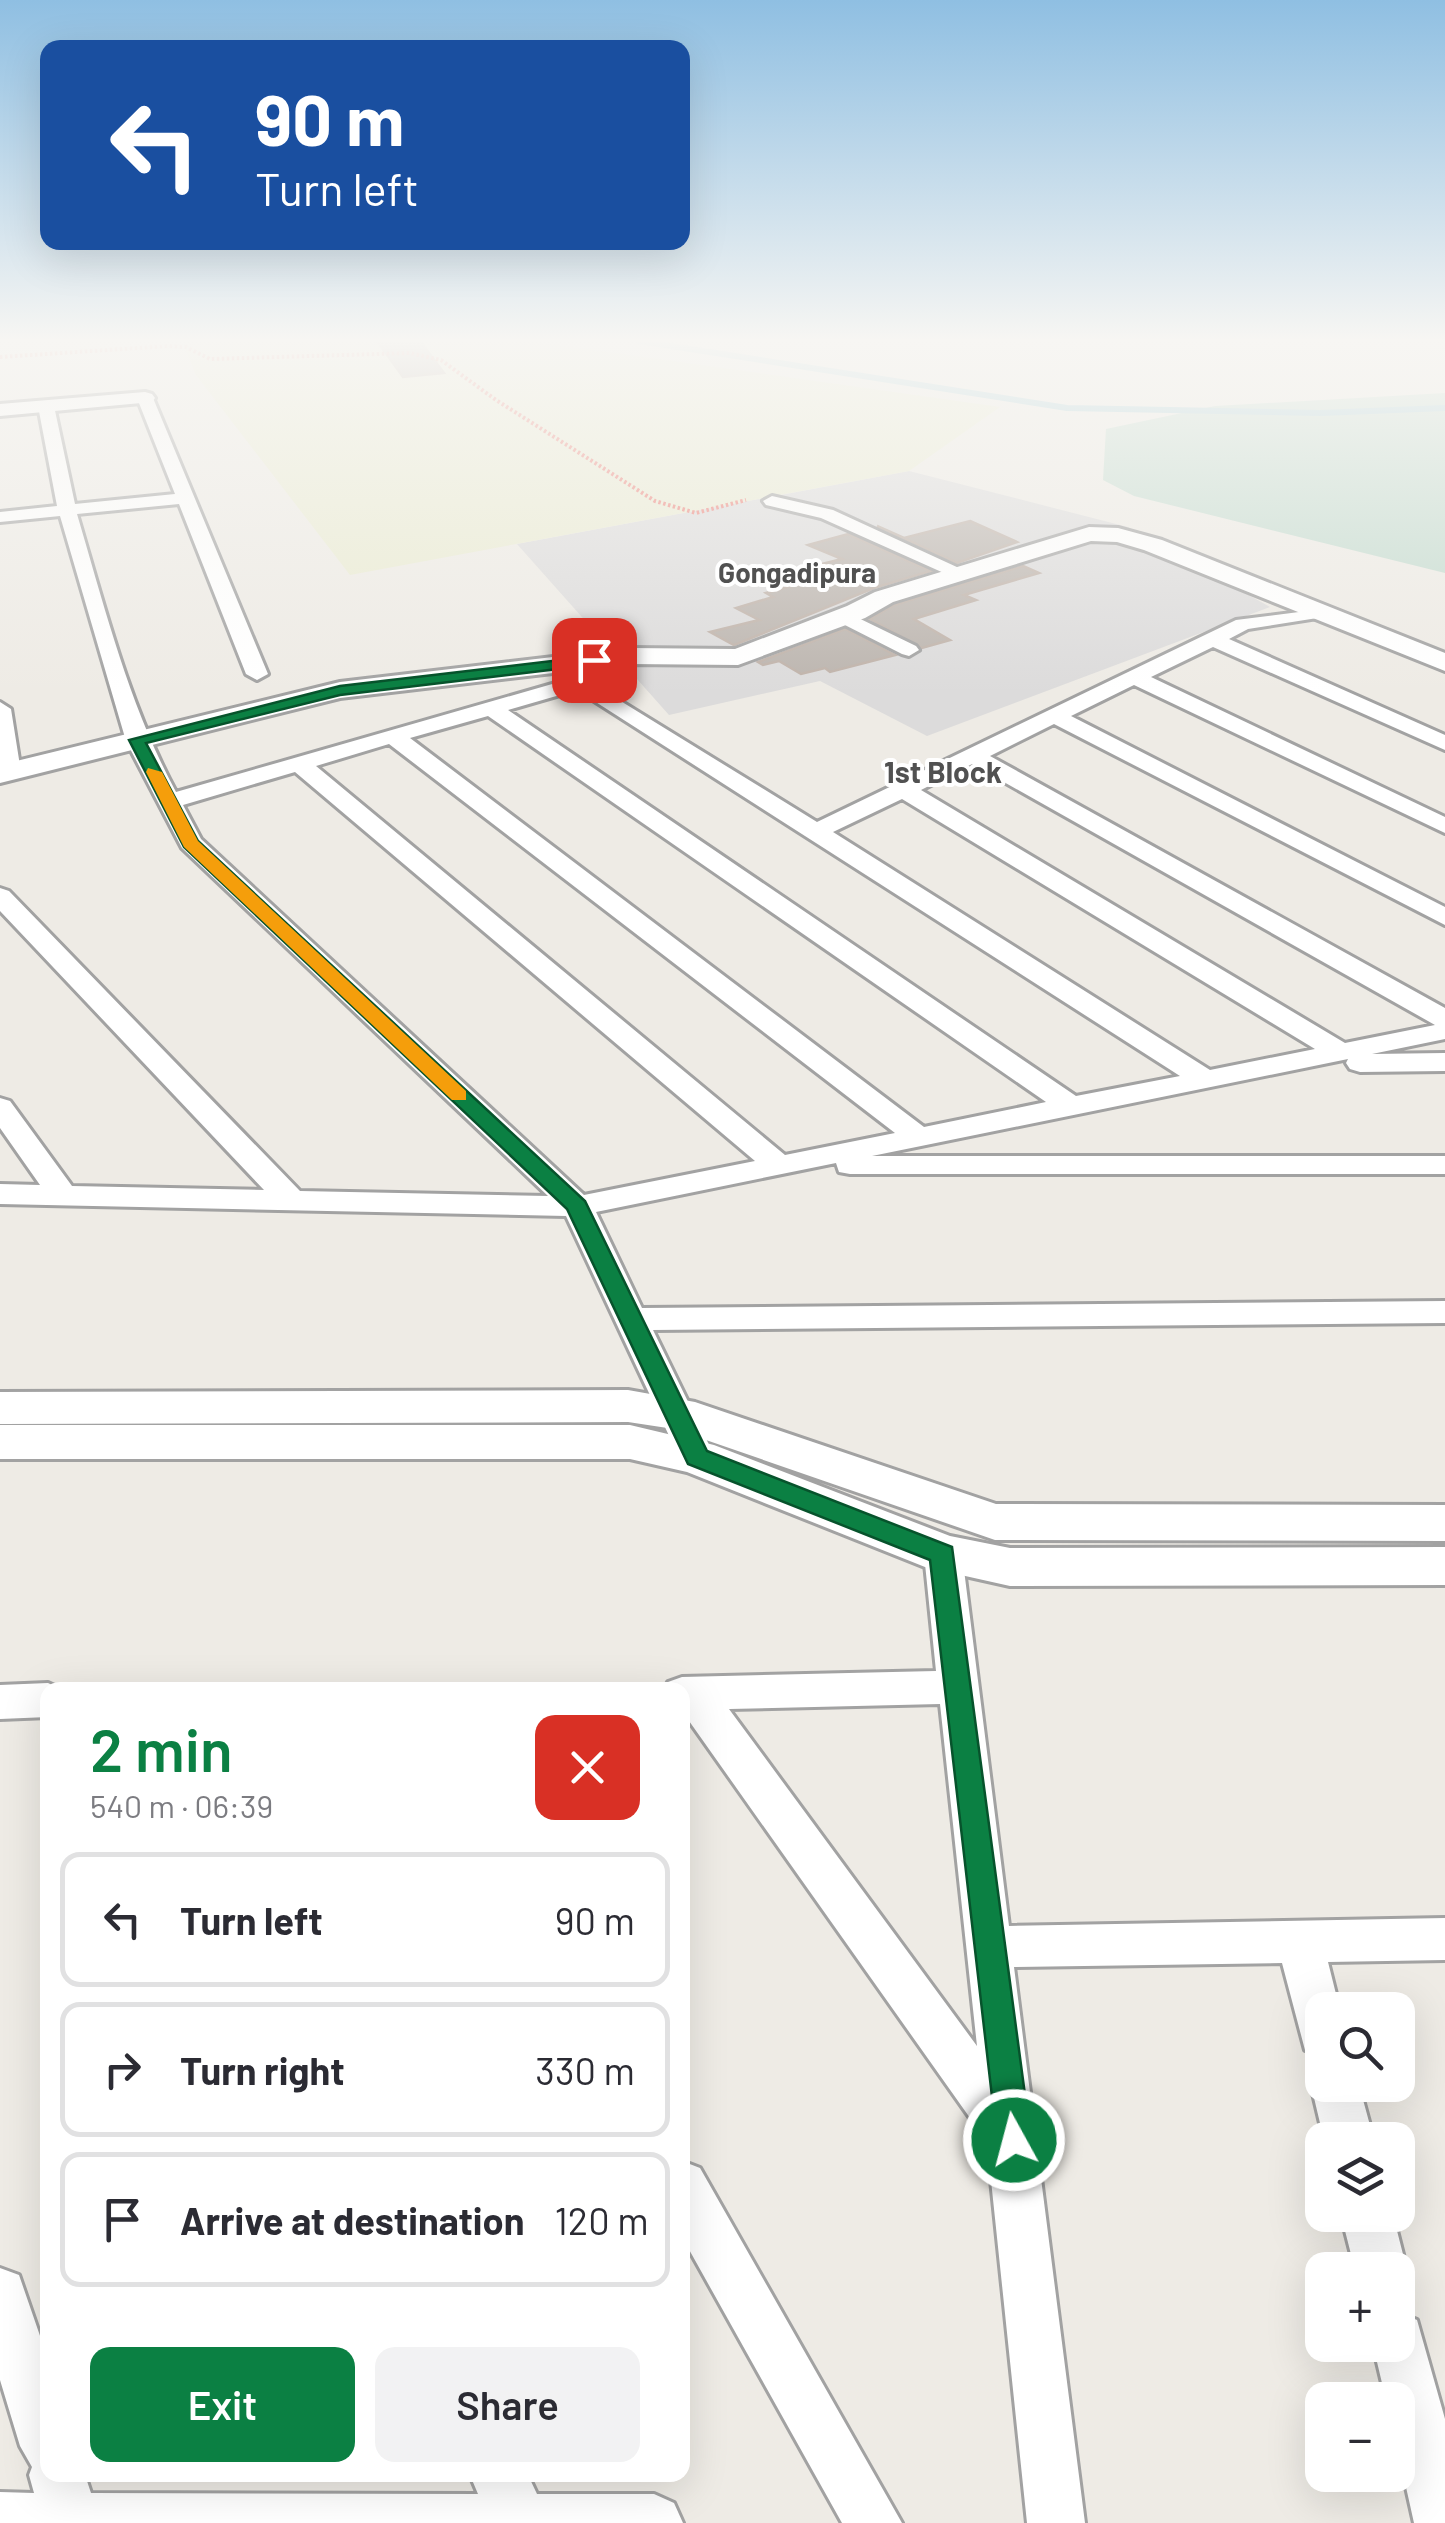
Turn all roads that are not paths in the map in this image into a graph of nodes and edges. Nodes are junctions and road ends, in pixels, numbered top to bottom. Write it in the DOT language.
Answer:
graph roads {
  1 [pos="57,459"];
  2 [pos="170,459"];
  3 [pos="186,498"];
  4 [pos="772,501"];
  5 [pos="68,510"];
  6 [pos="0,517"];
  7 [pos="962,574"];
  8 [pos="1323,612"];
  9 [pos="844,617"];
  10 [pos="1380,635"];
  11 [pos="1213,639"];
  12 [pos="1445,649"];
  13 [pos="908,650"];
  14 [pos="1445,662"];
  15 [pos="257,674"];
  16 [pos="1134,677"];
  17 [pos="0,709"];
  18 [pos="493,709"];
  19 [pos="1054,716"];
  20 [pos="394,737"];
  21 [pos="137,740"];
  22 [pos="1445,743"];
  23 [pos="972,756"];
  24 [pos="300,764"];
  25 [pos="5,773"];
  26 [pos="903,789"];
  27 [pos="170,801"];
  28 [pos="1445,826"];
  29 [pos="815,832"];
  30 [pos="0,896"];
  31 [pos="1445,917"];
  32 [pos="1445,1019"];
  33 [pos="1445,1030"];
  34 [pos="1340,1052"];
  35 [pos="1445,1062"];
  36 [pos="1282,1064"];
  37 [pos="1205,1079"];
  38 [pos="1070,1106"];
  39 [pos="0,1107"];
  40 [pos="919,1136"];
  41 [pos="779,1165"];
  42 [pos="1445,1165"];
  43 [pos="0,1194"];
  44 [pos="62,1195"];
  45 [pos="294,1202"];
  46 [pos="577,1206"];
  47 [pos="1445,1312"];
  48 [pos="632,1319"];
  49 [pos="0,1408"];
  50 [pos="688,1436"];
  51 [pos="0,1442"];
  52 [pos="1445,1522"];
  53 [pos="943,1554"];
  54 [pos="1445,1566"];
  55 [pos="959,1688"];
  56 [pos="690,1694"];
  57 [pos="690,1695"];
  58 [pos="40,1700"];
  59 [pos="0,1702"];
  60 [pos="1445,1940"];
  61 [pos="1300,1942"];
  62 [pos="990,1947"];
  63 [pos="1312,1992"];
  64 [pos="1014,2140"];
  65 [pos="690,2200"];
  66 [pos="0,2294"];
  67 [pos="1404,2362"];
  68 [pos="40,2421"];
  69 [pos="501,2482"];
  70 [pos="64,2498"];
  71 [pos="0,2521"];
  72 [pos="521,2523"];
  73 [pos="654,2523"];
  74 [pos="873,2523"];
  75 [pos="1056,2523"];
  76 [pos="1443,2523"];
  1 -- 5 [label="street"];
  2 -- 3 [label="street"];
  3 -- 5 [label="street"];
  3 -- 15 [label="street"];
  4 -- 7 [label="street"];
  5 -- 6 [label="street"];
  5 -- 21 [label="street"];
  7 -- 8 [label="street"];
  7 -- 9 [label="street"];
  8 -- 10 [label="street"];
  8 -- 11 [label="street"];
  9 -- 13 [label="street"];
  9 -- 21 [label="street"];
  10 -- 12 [label="street"];
  10 -- 14 [label="street"];
  11 -- 16 [label="street"];
  11 -- 22 [label="street"];
  16 -- 19 [label="street"];
  16 -- 28 [label="street"];
  17 -- 25 [label="street"];
  18 -- 20 [label="street"];
  18 -- 29 [label="street"];
  18 -- 38 [label="street"];
  19 -- 23 [label="street"];
  19 -- 31 [label="street"];
  20 -- 24 [label="street"];
  20 -- 40 [label="street"];
  21 -- 25 [label="street"];
  21 -- 27 [label="street"];
  23 -- 26 [label="street"];
  23 -- 32 [label="street"];
  24 -- 27 [label="street"];
  24 -- 41 [label="street"];
  26 -- 29 [label="street"];
  26 -- 34 [label="street"];
  27 -- 46 [label="street"];
  29 -- 37 [label="street"];
  30 -- 45 [label="street"];
  33 -- 34 [label="street"];
  34 -- 36 [label="street"];
  35 -- 36 [label="street"];
  36 -- 37 [label="street"];
  37 -- 38 [label="street"];
  38 -- 40 [label="street"];
  39 -- 44 [label="street"];
  40 -- 41 [label="street"];
  41 -- 42 [label="street"];
  41 -- 46 [label="street"];
  43 -- 44 [label="street"];
  44 -- 45 [label="street"];
  45 -- 46 [label="street"];
  46 -- 48 [label="street"];
  47 -- 48 [label="street"];
  48 -- 50 [label="street"];
  49 -- 50 [label="street"];
  50 -- 51 [label="street"];
  50 -- 52 [label="street"];
  50 -- 53 [label="street"];
  53 -- 54 [label="street"];
  53 -- 55 [label="street"];
  55 -- 56 [label="street"];
  55 -- 62 [label="street"];
  57 -- 64 [label="street"];
  58 -- 59 [label="street"];
  60 -- 61 [label="street"];
  61 -- 62 [label="street"];
  61 -- 63 [label="street"];
  62 -- 64 [label="street"];
  64 -- 75 [label="street"];
  65 -- 74 [label="street"];
  66 -- 68 [label="street"];
  67 -- 76 [label="street"];
  69 -- 72 [label="street"];
  70 -- 71 [label="street"];
  70 -- 72 [label="street"];
  72 -- 73 [label="street"];
}
